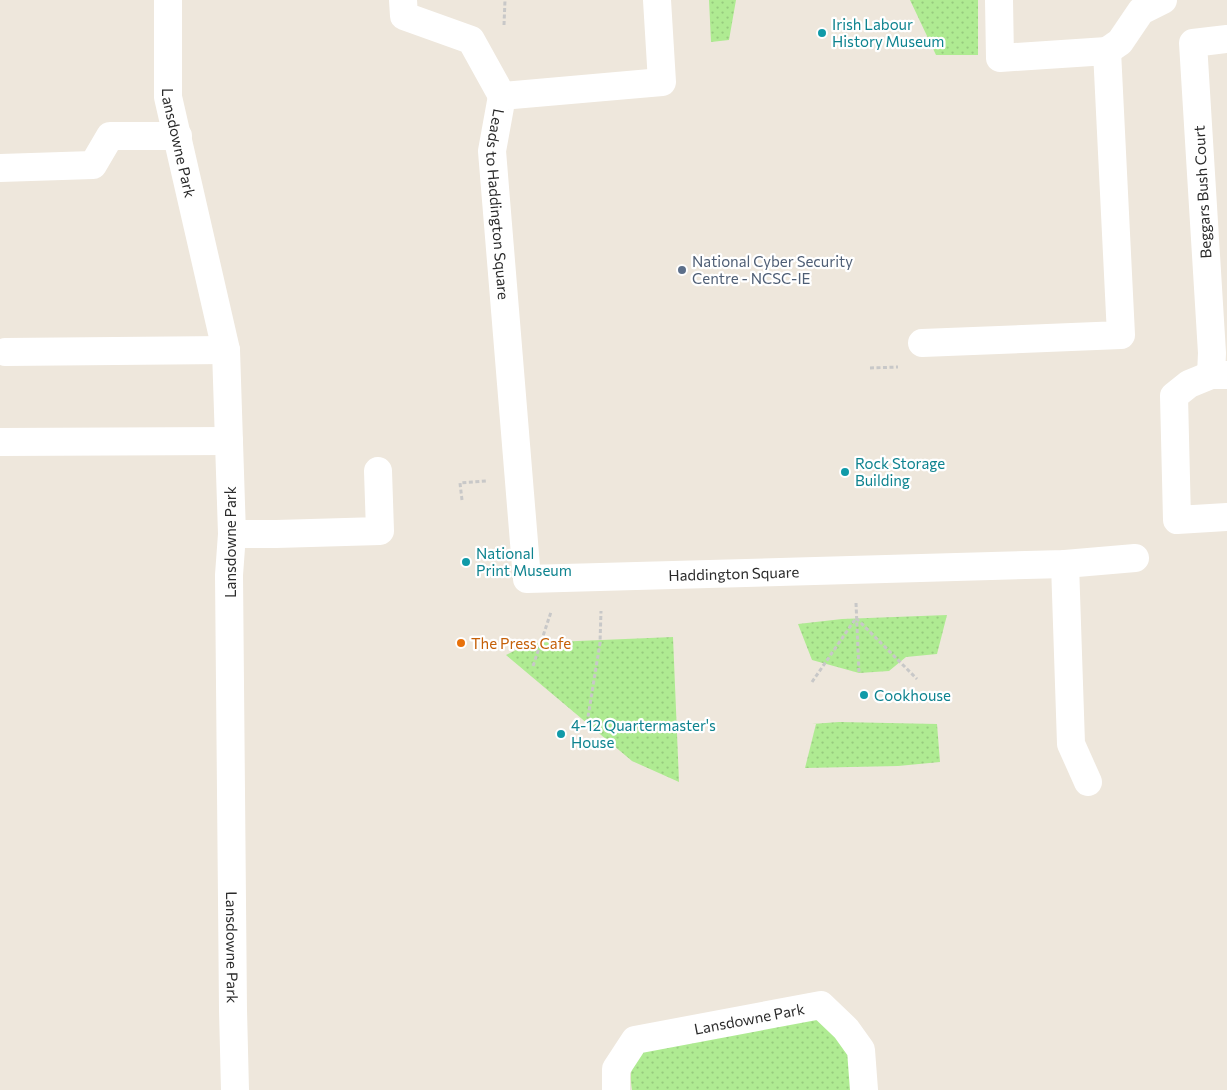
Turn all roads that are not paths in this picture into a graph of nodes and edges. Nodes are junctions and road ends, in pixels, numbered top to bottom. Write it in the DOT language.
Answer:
graph roads {
  1 [pos="168,0"];
  2 [pos="404,0"];
  3 [pos="657,0"];
  4 [pos="999,0"];
  5 [pos="1163,0"];
  6 [pos="1227,39"];
  7 [pos="1107,51"];
  8 [pos="502,96"];
  9 [pos="178,136"];
  10 [pos="0,168"];
  11 [pos="922,343"];
  12 [pos="226,350"];
  13 [pos="5,352"];
  14 [pos="1219,375"];
  15 [pos="510,387"];
  16 [pos="229,441"];
  17 [pos="0,442"];
  18 [pos="378,472"];
  19 [pos="1227,517"];
  20 [pos="232,534"];
  21 [pos="1135,558"];
  22 [pos="1065,564"];
  23 [pos="1088,782"];
  24 [pos="235,1090"];
  25 [pos="616,1090"];
  26 [pos="864,1090"];
  1 -- 9 [label="street, Lansdowne Park"];
  2 -- 8 [label="street"];
  3 -- 8 [label="street, Leads to Haddington Square"];
  4 -- 7 [label="street"];
  5 -- 7 [label="street"];
  6 -- 14 [label="street, Beggars Bush Court"];
  7 -- 11 [label="street"];
  8 -- 15 [label="street, Leads to Haddington Square"];
  9 -- 10 [label="street"];
  9 -- 12 [label="street, Lansdowne Park"];
  12 -- 13 [label="street"];
  12 -- 16 [label="street, Lansdowne Park"];
  14 -- 19 [label="street, Beggars Bush Court"];
  15 -- 22 [label="street, Haddington Square"];
  16 -- 17 [label="street"];
  16 -- 20 [label="street, Lansdowne Park"];
  18 -- 20 [label="street"];
  20 -- 24 [label="street, Lansdowne Park"];
  21 -- 22 [label="street, Haddington Square"];
  22 -- 23 [label="street"];
  25 -- 26 [label="street, Lansdowne Park"];
}
